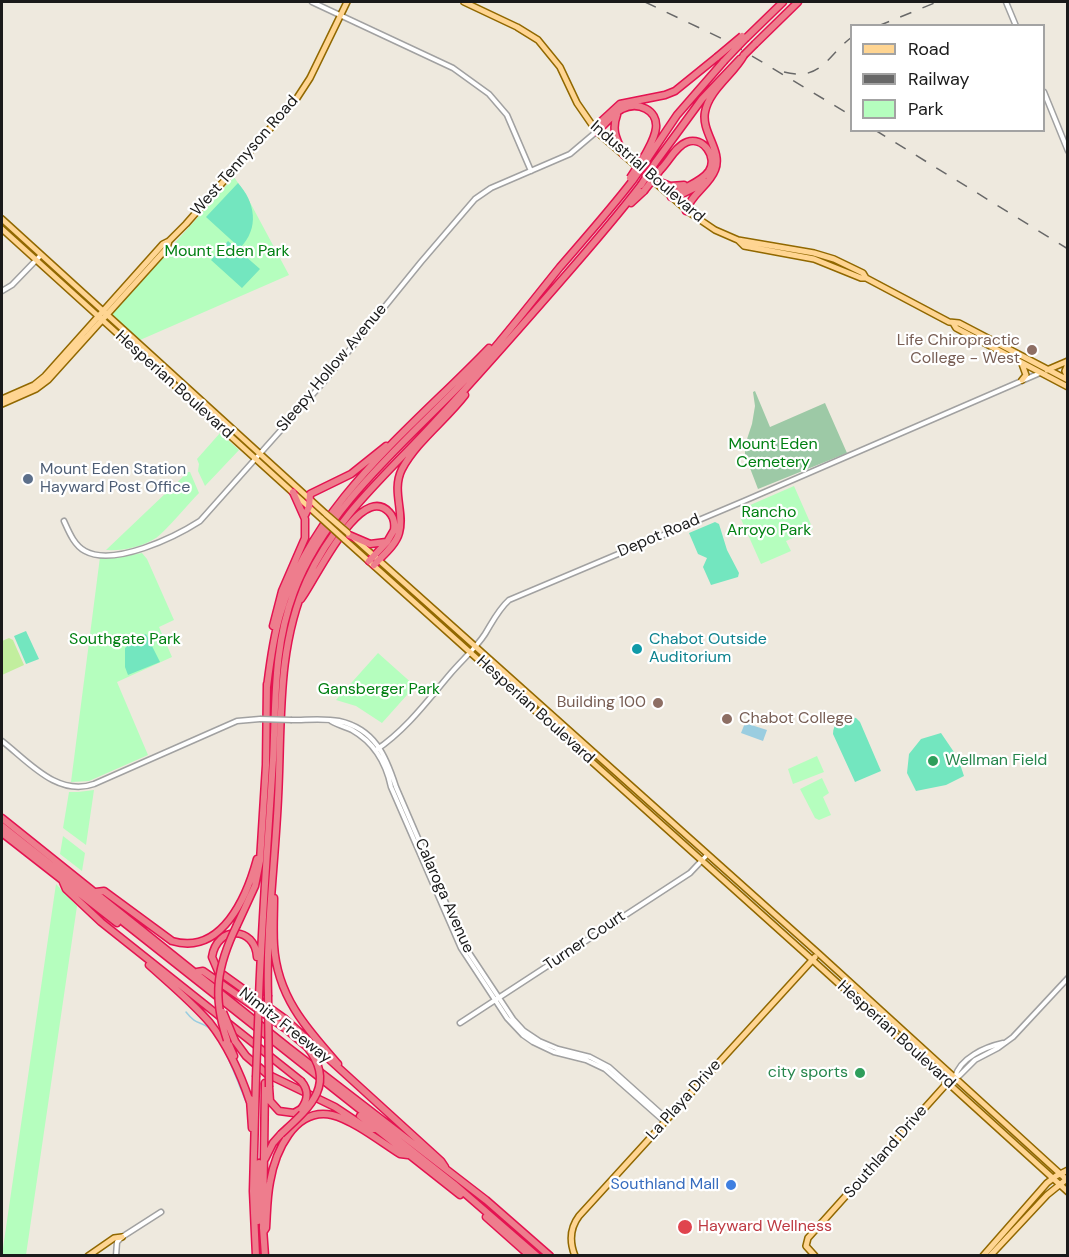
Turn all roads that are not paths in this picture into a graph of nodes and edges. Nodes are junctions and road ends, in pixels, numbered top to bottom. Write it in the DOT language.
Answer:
graph roads {
  1 [pos="312,2"];
  2 [pos="347,2"];
  3 [pos="464,2"];
  4 [pos="783,2"];
  5 [pos="798,2"];
  6 [pos="1006,2"];
  7 [pos="340,15"];
  8 [pos="1015,24"];
  9 [pos="744,37"];
  10 [pos="735,67"];
  11 [pos="1045,94"];
  12 [pos="619,112"];
  13 [pos="595,130"];
  14 [pos="1068,151"];
  15 [pos="624,155"];
  16 [pos="646,156"];
  17 [pos="531,171"];
  18 [pos="650,178"];
  19 [pos="707,181"];
  20 [pos="693,183"];
  21 [pos="642,188"];
  22 [pos="671,197"];
  23 [pos="686,211"];
  24 [pos="2,219"];
  25 [pos="2,229"];
  26 [pos="41,255"];
  27 [pos="36,260"];
  28 [pos="2,291"];
  29 [pos="106,312"];
  30 [pos="524,312"];
  31 [pos="100,318"];
  32 [pos="953,323"];
  33 [pos="969,335"];
  34 [pos="988,339"];
  35 [pos="490,362"];
  36 [pos="1068,362"];
  37 [pos="1022,363"];
  38 [pos="1047,370"];
  39 [pos="1040,373"];
  40 [pos="1068,379"];
  41 [pos="1022,380"];
  42 [pos="1068,387"];
  43 [pos="2,399"];
  44 [pos="2,404"];
  45 [pos="411,424"];
  46 [pos="258,457"];
  47 [pos="293,492"];
  48 [pos="309,497"];
  49 [pos="309,507"];
  50 [pos="305,517"];
  51 [pos="324,517"];
  52 [pos="64,521"];
  53 [pos="347,536"];
  54 [pos="387,542"];
  55 [pos="374,560"];
  56 [pos="297,604"];
  57 [pos="472,649"];
  58 [pos="267,687"];
  59 [pos="2,741"];
  60 [pos="378,748"];
  61 [pos="2,818"];
  62 [pos="2,826"];
  63 [pos="2,833"];
  64 [pos="261,843"];
  65 [pos="707,855"];
  66 [pos="702,860"];
  67 [pos="63,881"];
  68 [pos="273,883"];
  69 [pos="96,892"];
  70 [pos="116,933"];
  71 [pos="818,953"];
  72 [pos="812,959"];
  73 [pos="197,972"];
  74 [pos="1068,978"];
  75 [pos="218,997"];
  76 [pos="259,997"];
  77 [pos="496,999"];
  78 [pos="460,1023"];
  79 [pos="954,1077"];
  80 [pos="948,1082"];
  81 [pos="267,1085"];
  82 [pos="358,1086"];
  83 [pos="256,1096"];
  84 [pos="250,1102"];
  85 [pos="666,1120"];
  86 [pos="376,1129"];
  87 [pos="256,1147"];
  88 [pos="408,1155"];
  89 [pos="437,1163"];
  90 [pos="263,1165"];
  91 [pos="447,1170"];
  92 [pos="1068,1170"];
  93 [pos="1059,1173"];
  94 [pos="1052,1178"];
  95 [pos="1067,1180"];
  96 [pos="1058,1184"];
  97 [pos="1068,1192"];
  98 [pos="161,1212"];
  99 [pos="264,1231"];
  100 [pos="122,1237"];
  101 [pos="88,1256"];
  102 [pos="116,1256"];
  103 [pos="258,1256"];
  104 [pos="265,1256"];
  105 [pos="530,1256"];
  106 [pos="537,1256"];
  107 [pos="542,1256"];
  108 [pos="550,1256"];
  109 [pos="575,1256"];
  110 [pos="815,1256"];
  111 [pos="983,1256"];
  112 [pos="990,1256"];
  1 -- 7 [label="street"];
  2 -- 7 [label="main road, West Tennyson Road"];
  3 -- 13 [label="main road, Industrial Boulevard"];
  4 -- 9 [label="highway"];
  5 -- 10 [label="highway, bridge"];
  6 -- 8 [label="street"];
  7 -- 17 [label="street"];
  7 -- 29 [label="main road, West Tennyson Road"];
  9 -- 13 [label="highway, bridge"];
  9 -- 16 [label="highway, bridge"];
  10 -- 19 [label="highway"];
  10 -- 21 [label="highway, bridge"];
  11 -- 14 [label="street"];
  12 -- 13 [label="highway"];
  12 -- 15 [label="highway"];
  12 -- 16 [label="highway"];
  13 -- 15 [label="main road, Industrial Boulevard"];
  13 -- 17 [label="street, Sleepy Hollow Avenue"];
  15 -- 18 [label="main road, Industrial Boulevard"];
  16 -- 30 [label="highway, bridge"];
  17 -- 46 [label="street, Sleepy Hollow Avenue"];
  18 -- 20 [label="highway"];
  18 -- 22 [label="main road, Industrial Boulevard"];
  19 -- 22 [label="highway"];
  19 -- 23 [label="highway"];
  20 -- 21 [label="highway, bridge"];
  20 -- 22 [label="highway"];
  21 -- 35 [label="highway"];
  22 -- 23 [label="main road, Industrial Boulevard"];
  23 -- 32 [label="main road, Industrial Boulevard"];
  24 -- 26 [label="main road, Hesperian Boulevard"];
  25 -- 27 [label="main road, Hesperian Boulevard"];
  26 -- 27 [label="street"];
  26 -- 29 [label="main road, Hesperian Boulevard"];
  27 -- 28 [label="street"];
  27 -- 31 [label="main road, Hesperian Boulevard"];
  29 -- 31 [label="main road, West Tennyson Road"];
  29 -- 46 [label="main road, Hesperian Boulevard"];
  30 -- 45 [label="highway"];
  30 -- 76 [label="highway"];
  31 -- 43 [label="main road, West Tennyson Road"];
  31 -- 44 [label="main road, West Tennyson Road"];
  31 -- 46 [label="main road, Hesperian Boulevard"];
  32 -- 33 [label="main road, Industrial Boulevard"];
  32 -- 34 [label="main road, Industrial Boulevard"];
  33 -- 34 [label="main road"];
  33 -- 37 [label="main road, Industrial Boulevard"];
  34 -- 38 [label="main road, Industrial Boulevard"];
  35 -- 55 [label="highway"];
  35 -- 56 [label="highway"];
  36 -- 38 [label="main road, Depot Road"];
  36 -- 40 [label="main road"];
  37 -- 39 [label="main road, Industrial Boulevard"];
  37 -- 41 [label="main road"];
  38 -- 39 [label="main road, Depot Road"];
  38 -- 40 [label="main road, Industrial Boulevard"];
  39 -- 41 [label="street, Depot Road"];
  39 -- 42 [label="main road, Industrial Boulevard"];
  41 -- 57 [label="street, Depot Road"];
  45 -- 48 [label="highway"];
  45 -- 58 [label="highway"];
  46 -- 47 [label="main road, Hesperian Boulevard"];
  46 -- 48 [label="main road, Hesperian Boulevard"];
  46 -- 52 [label="street, Sleepy Hollow Avenue"];
  47 -- 49 [label="main road, Hesperian Boulevard"];
  47 -- 50 [label="highway"];
  48 -- 49 [label="highway"];
  48 -- 51 [label="main road, Hesperian Boulevard"];
  49 -- 50 [label="highway"];
  49 -- 51 [label="main road, Hesperian Boulevard"];
  50 -- 58 [label="highway"];
  51 -- 53 [label="main road, Hesperian Boulevard, bridge"];
  53 -- 54 [label="highway"];
  53 -- 55 [label="main road, Hesperian Boulevard"];
  54 -- 55 [label="highway"];
  54 -- 56 [label="highway"];
  55 -- 57 [label="main road, Hesperian Boulevard"];
  56 -- 68 [label="highway"];
  57 -- 60 [label="street, Depot Road"];
  57 -- 65 [label="main road, Hesperian Boulevard"];
  57 -- 66 [label="main road, Hesperian Boulevard"];
  58 -- 64 [label="highway"];
  59 -- 60 [label="street, Calaroga Avenue, bridge"];
  60 -- 77 [label="street, Calaroga Avenue"];
  61 -- 69 [label="highway, Nimitz Freeway"];
  62 -- 106 [label="highway"];
  63 -- 67 [label="highway, Nimitz Freeway"];
  64 -- 69 [label="highway"];
  64 -- 75 [label="highway, bridge"];
  65 -- 66 [label="street, Turner Court"];
  65 -- 71 [label="main road, Hesperian Boulevard"];
  66 -- 72 [label="main road, Hesperian Boulevard"];
  66 -- 77 [label="street, Turner Court"];
  67 -- 70 [label="highway"];
  67 -- 86 [label="highway, Nimitz Freeway"];
  68 -- 81 [label="highway, bridge"];
  68 -- 82 [label="highway"];
  69 -- 73 [label="highway, Nimitz Freeway"];
  70 -- 81 [label="highway, bridge"];
  70 -- 84 [label="highway"];
  71 -- 72 [label="main road, La Playa Drive"];
  71 -- 79 [label="main road, Hesperian Boulevard"];
  72 -- 80 [label="main road, Hesperian Boulevard"];
  72 -- 85 [label="main road, La Playa Drive"];
  73 -- 89 [label="highway, Nimitz Freeway"];
  73 -- 90 [label="highway, bridge"];
  74 -- 79 [label="street"];
  75 -- 84 [label="highway, bridge"];
  75 -- 86 [label="highway, bridge"];
  76 -- 82 [label="highway"];
  76 -- 83 [label="highway, bridge"];
  77 -- 78 [label="street, Turner Court"];
  77 -- 85 [label="street, Calaroga Avenue"];
  79 -- 80 [label="main road, Southland Drive"];
  79 -- 93 [label="main road, Hesperian Boulevard"];
  80 -- 94 [label="main road, Hesperian Boulevard"];
  80 -- 110 [label="main road, Southland Drive"];
  81 -- 90 [label="highway"];
  82 -- 91 [label="highway"];
  83 -- 87 [label="highway"];
  83 -- 103 [label="highway"];
  84 -- 87 [label="highway"];
  85 -- 109 [label="main road, La Playa Drive"];
  86 -- 88 [label="highway, Nimitz Freeway"];
  87 -- 103 [label="highway"];
  88 -- 99 [label="highway"];
  88 -- 105 [label="highway, Nimitz Freeway"];
  89 -- 91 [label="highway, Nimitz Freeway"];
  89 -- 107 [label="highway"];
  90 -- 99 [label="highway"];
  91 -- 108 [label="highway, Nimitz Freeway"];
  92 -- 93 [label="main road"];
  93 -- 94 [label="main road"];
  93 -- 95 [label="main road, Hesperian Boulevard"];
  94 -- 96 [label="main road, Hesperian Boulevard"];
  94 -- 111 [label="main road"];
  95 -- 96 [label="main road"];
  96 -- 97 [label="main road, Hesperian Boulevard"];
  96 -- 112 [label="main road"];
  98 -- 100 [label="street"];
  99 -- 104 [label="highway"];
  100 -- 101 [label="main road"];
  100 -- 102 [label="street"];
}
